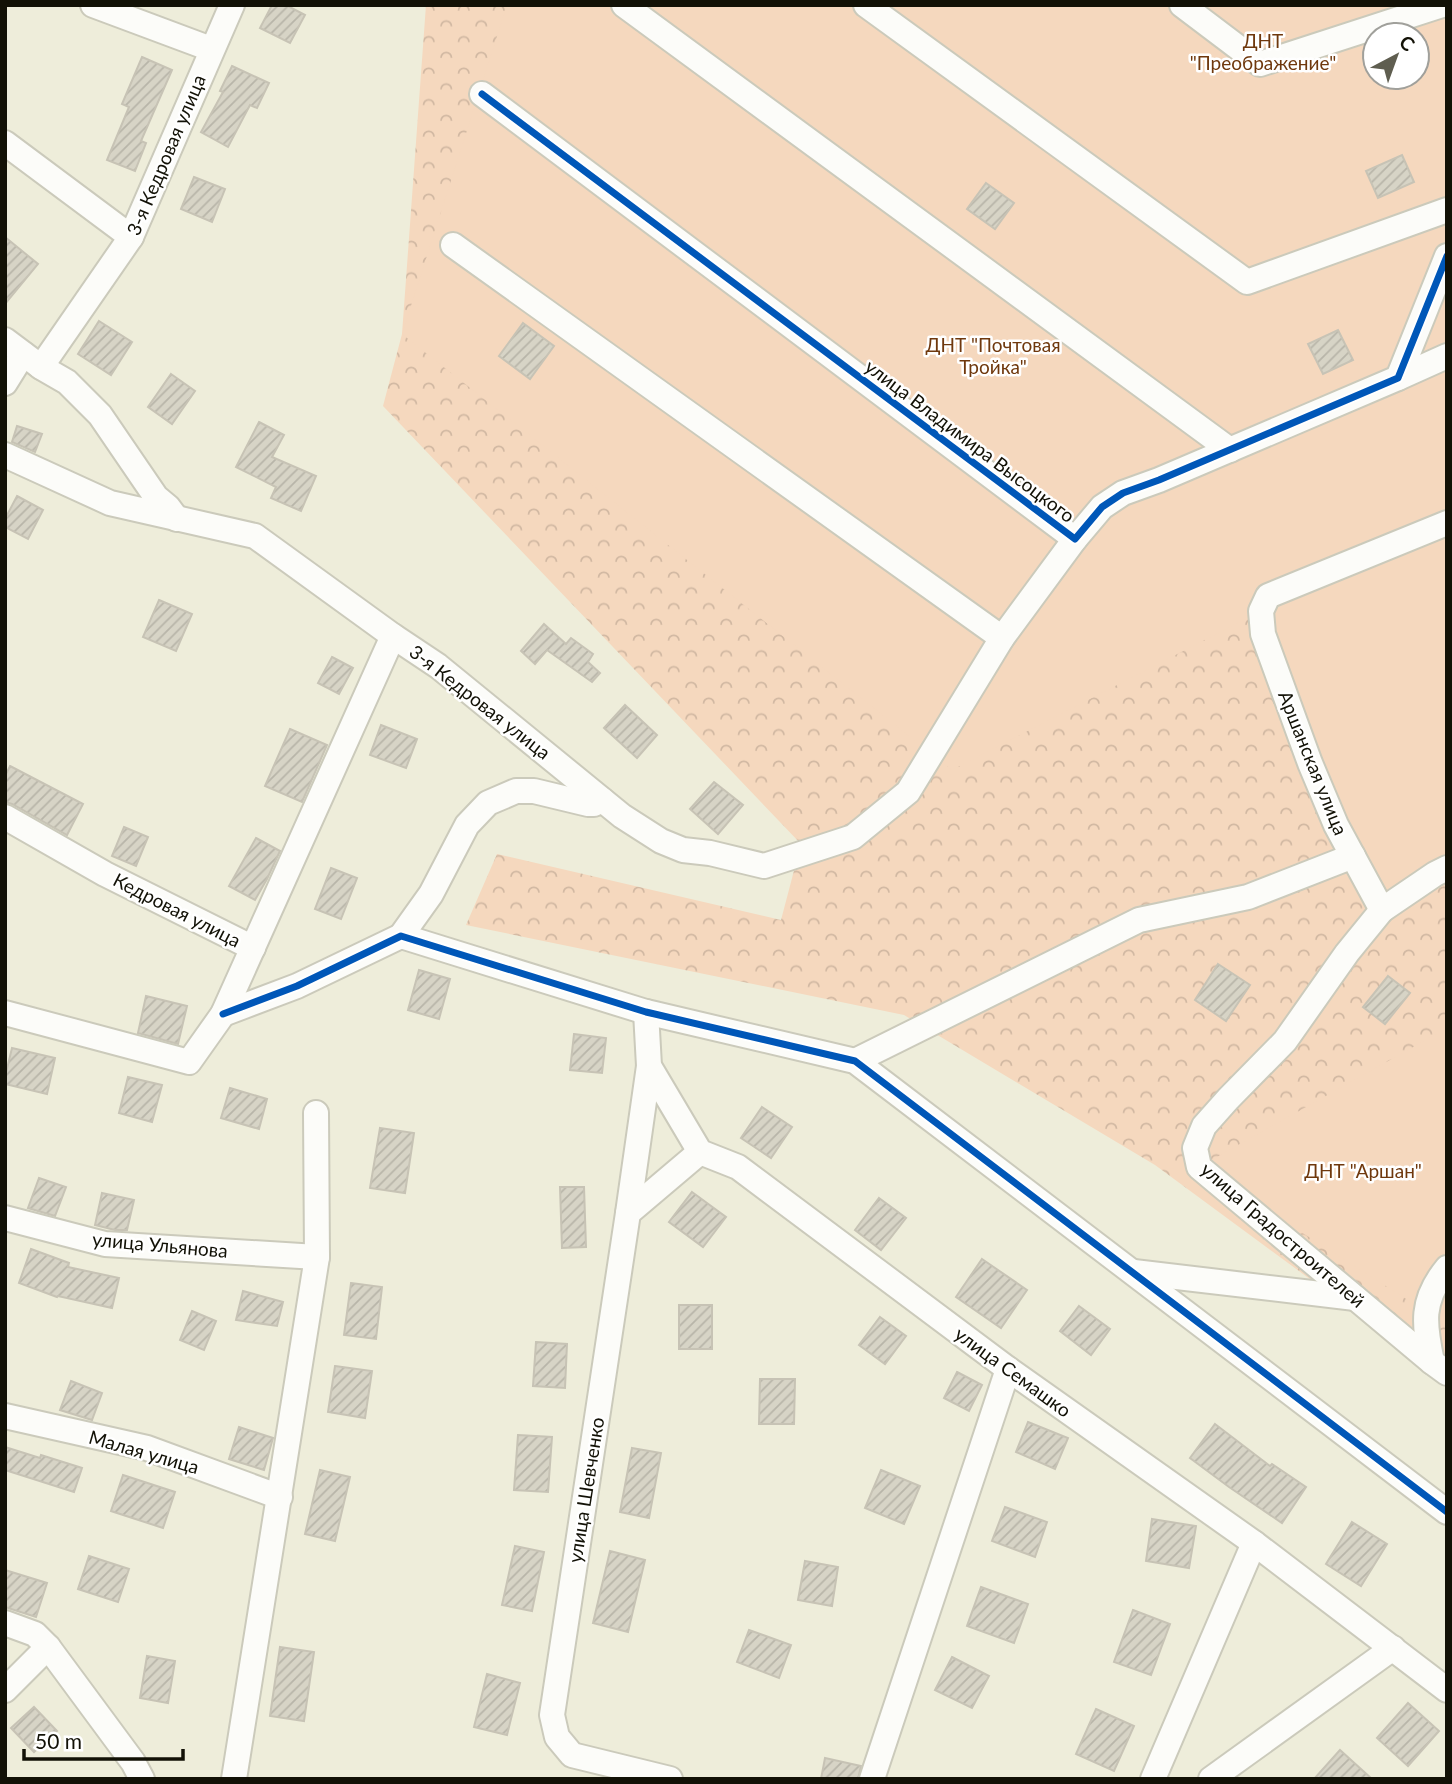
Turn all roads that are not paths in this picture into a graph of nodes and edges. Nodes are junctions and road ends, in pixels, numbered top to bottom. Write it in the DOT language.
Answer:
graph roads {
  1 [pos="93,5"];
  2 [pos="232,5"];
  3 [pos="624,5"];
  4 [pos="866,5"];
  5 [pos="1182,5"];
  6 [pos="1442,5"];
  7 [pos="211,49"];
  8 [pos="482,94"];
  9 [pos="5,143"];
  10 [pos="1447,210"];
  11 [pos="131,237"];
  12 [pos="453,245"];
  13 [pos="1447,256"];
  14 [pos="23,354"];
  15 [pos="1447,356"];
  16 [pos="1398,378"];
  17 [pos="5,383"];
  18 [pos="1230,450"];
  19 [pos="5,455"];
  20 [pos="177,519"];
  21 [pos="1447,523"];
  22 [pos="1075,539"];
  23 [pos="393,636"];
  24 [pos="1002,638"];
  25 [pos="602,800"];
  26 [pos="5,817"];
  27 [pos="710,853"];
  28 [pos="1353,856"];
  29 [pos="1447,868"];
  30 [pos="1382,910"];
  31 [pos="401,936"];
  32 [pos="253,948"];
  33 [pos="5,1013"];
  34 [pos="646,1013"];
  35 [pos="223,1014"];
  36 [pos="855,1061"];
  37 [pos="649,1066"];
  38 [pos="316,1114"];
  39 [pos="700,1152"];
  40 [pos="628,1213"];
  41 [pos="5,1218"];
  42 [pos="317,1257"];
  43 [pos="1447,1268"];
  44 [pos="1131,1271"];
  45 [pos="1355,1298"];
  46 [pos="1439,1368"];
  47 [pos="1008,1369"];
  48 [pos="5,1416"];
  49 [pos="280,1497"];
  50 [pos="1447,1512"];
  51 [pos="1254,1543"];
  52 [pos="5,1623"];
  53 [pos="48,1647"];
  54 [pos="1393,1648"];
  55 [pos="5,1690"];
  56 [pos="1447,1690"];
  57 [pos="142,1779"];
  58 [pos="234,1779"];
  59 [pos="670,1779"];
  60 [pos="872,1779"];
  61 [pos="1153,1779"];
  62 [pos="1211,1779"];
  1 -- 7 [label="street"];
  2 -- 7 [label="street, 3-я Кедровая улица"];
  3 -- 18 [label="street"];
  4 -- 10 [label="street"];
  5 -- 6 [label="street"];
  7 -- 11 [label="street, 3-я Кедровая улица"];
  8 -- 22 [label="street, улица Владимира Высоцкого"];
  9 -- 11 [label="street"];
  11 -- 14 [label="street, 3-я Кедровая улица"];
  12 -- 24 [label="street"];
  13 -- 16 [label="street"];
  14 -- 17 [label="street, 3-я Кедровая улица"];
  14 -- 20 [label="street"];
  15 -- 16 [label="street, улица Владимира Высоцкого"];
  16 -- 18 [label="street, улица Владимира Высоцкого"];
  18 -- 22 [label="street, улица Владимира Высоцкого"];
  19 -- 20 [label="street"];
  20 -- 23 [label="street, 3-я Кедровая улица"];
  21 -- 28 [label="street, Аршанская улица"];
  22 -- 24 [label="street, улица Владимира Высоцкого"];
  23 -- 25 [label="street, 3-я Кедровая улица"];
  23 -- 32 [label="street"];
  24 -- 27 [label="street, улица Владимира Высоцкого"];
  25 -- 27 [label="street, 3-я Кедровая улица"];
  25 -- 31 [label="street"];
  26 -- 32 [label="street, Кедровая улица"];
  28 -- 30 [label="street, Аршанская улица"];
  28 -- 36 [label="street"];
  29 -- 30 [label="street, улица Градостроителей"];
  30 -- 45 [label="street, улица Градостроителей"];
  31 -- 34 [label="street"];
  31 -- 35 [label="street"];
  32 -- 35 [label="street, Кедровая улица"];
  33 -- 35 [label="street, Кедровая улица"];
  34 -- 36 [label="street"];
  34 -- 37 [label="street"];
  36 -- 44 [label="street"];
  37 -- 39 [label="street"];
  37 -- 40 [label="street, улица Шевченко"];
  38 -- 42 [label="street"];
  39 -- 40 [label="street"];
  39 -- 47 [label="street, улица Семашко"];
  40 -- 59 [label="street, улица Шевченко"];
  41 -- 42 [label="street, улица Ульянова"];
  42 -- 49 [label="street"];
  43 -- 46 [label="street"];
  44 -- 45 [label="street"];
  44 -- 50 [label="street"];
  45 -- 46 [label="street, улица Градостроителей"];
  47 -- 51 [label="street, улица Семашко"];
  47 -- 60 [label="street"];
  48 -- 49 [label="street, Малая улица"];
  49 -- 58 [label="street"];
  51 -- 54 [label="street, улица Семашко"];
  51 -- 61 [label="street"];
  52 -- 53 [label="street"];
  53 -- 55 [label="street"];
  53 -- 57 [label="street"];
  54 -- 56 [label="street, улица Семашко"];
  54 -- 62 [label="street"];
}
